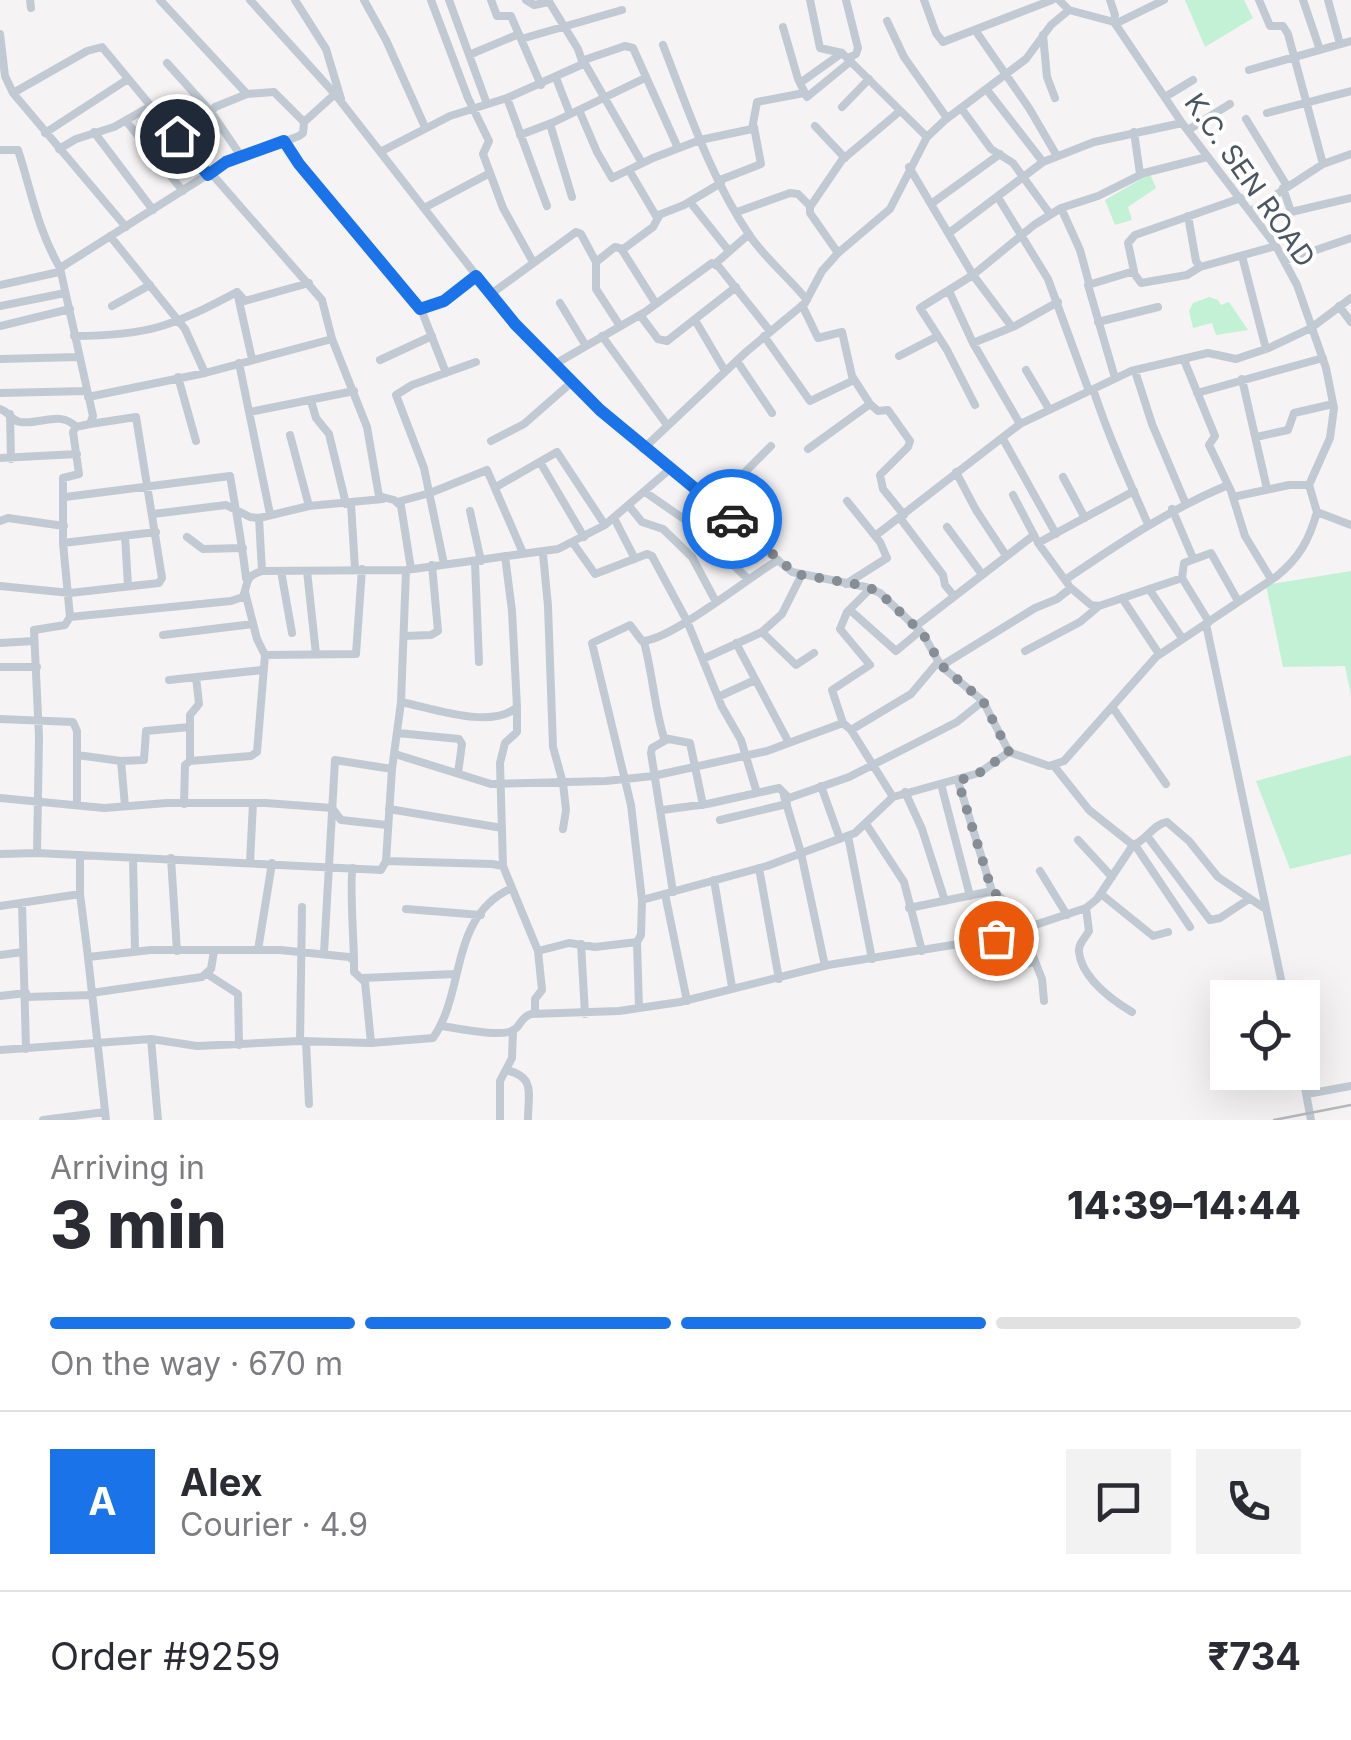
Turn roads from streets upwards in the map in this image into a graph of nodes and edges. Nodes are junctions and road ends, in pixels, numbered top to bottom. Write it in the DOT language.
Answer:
graph roads {
  1 [pos="160,0"];
  2 [pos="250,0"];
  3 [pos="295,0"];
  4 [pos="364,0"];
  5 [pos="431,0"];
  6 [pos="448,0"];
  7 [pos="491,0"];
  8 [pos="526,0"];
  9 [pos="810,0"];
  10 [pos="846,0"];
  11 [pos="924,0"];
  12 [pos="1055,0"];
  13 [pos="1110,0"];
  14 [pos="1164,0"];
  15 [pos="1258,0"];
  16 [pos="1302,0"];
  17 [pos="1328,0"];
  18 [pos="548,1"];
  19 [pos="622,10"];
  20 [pos="1069,10"];
  21 [pos="886,21"];
  22 [pos="1115,23"];
  23 [pos="783,27"];
  24 [pos="564,28"];
  25 [pos="975,30"];
  26 [pos="1043,35"];
  27 [pos="520,37"];
  28 [pos="0,38"];
  29 [pos="1351,41"];
  30 [pos="1340,44"];
  31 [pos="662,45"];
  32 [pos="1320,50"];
  33 [pos="469,55"];
  34 [pos="1295,56"];
  35 [pos="847,57"];
  36 [pos="584,61"];
  37 [pos="167,63"];
  38 [pos="1249,70"];
  39 [pos="1006,76"];
  40 [pos="556,78"];
  41 [pos="646,78"];
  42 [pos="128,79"];
  43 [pos="869,79"];
  44 [pos="1194,80"];
  45 [pos="800,84"];
  46 [pos="541,85"];
  47 [pos="987,90"];
  48 [pos="1351,90"];
  49 [pos="12,93"];
  50 [pos="247,94"];
  51 [pos="804,94"];
  52 [pos="605,96"];
  53 [pos="1165,97"];
  54 [pos="338,98"];
  55 [pos="507,98"];
  56 [pos="1054,98"];
  57 [pos="1305,103"];
  58 [pos="487,104"];
  59 [pos="1230,104"];
  60 [pos="151,106"];
  61 [pos="842,106"];
  62 [pos="474,107"];
  63 [pos="961,108"];
  64 [pos="900,111"];
  65 [pos="211,112"];
  66 [pos="575,112"];
  67 [pos="1267,113"];
  68 [pos="948,118"];
  69 [pos="1246,119"];
  70 [pos="126,121"];
  71 [pos="304,122"];
  72 [pos="550,124"];
  73 [pos="815,126"];
  74 [pos="1185,126"];
  75 [pos="424,127"];
  76 [pos="754,127"];
  77 [pos="45,132"];
  78 [pos="94,132"];
  79 [pos="1134,132"];
  80 [pos="520,135"];
  81 [pos="927,138"];
  82 [pos="700,140"];
  83 [pos="284,141"];
  84 [pos="678,148"];
  85 [pos="59,149"];
  86 [pos="0,150"];
  87 [pos="380,152"];
  88 [pos="1000,154"];
  89 [pos="1351,154"];
  90 [pos="241,156"];
  91 [pos="1057,156"];
  92 [pos="1208,157"];
  93 [pos="845,158"];
  94 [pos="1044,162"];
  95 [pos="642,163"];
  96 [pos="1323,164"];
  97 [pos="909,167"];
  98 [pos="629,170"];
  99 [pos="490,173"];
  100 [pos="210,174"];
  101 [pos="1140,174"];
  102 [pos="1023,176"];
  103 [pos="720,181"];
  104 [pos="1285,187"];
  105 [pos="182,191"];
  106 [pos="572,197"];
  107 [pos="998,198"];
  108 [pos="1241,198"];
  109 [pos="1351,198"];
  110 [pos="690,202"];
  111 [pos="931,204"];
  112 [pos="547,206"];
  113 [pos="810,206"];
  114 [pos="424,208"];
  115 [pos="1061,208"];
  116 [pos="153,210"];
  117 [pos="1251,211"];
  118 [pos="737,212"];
  119 [pos="1050,214"];
  120 [pos="659,216"];
  121 [pos="1188,216"];
  122 [pos="126,227"];
  123 [pos="948,233"];
  124 [pos="749,234"];
  125 [pos="1024,234"];
  126 [pos="110,236"];
  127 [pos="1351,238"];
  128 [pos="1276,246"];
  129 [pos="623,248"];
  130 [pos="729,252"];
  131 [pos="838,253"];
  132 [pos="1242,256"];
  133 [pos="1284,261"];
  134 [pos="533,262"];
  135 [pos="596,262"];
  136 [pos="715,264"];
  137 [pos="1200,267"];
  138 [pos="60,270"];
  139 [pos="1132,272"];
  140 [pos="974,275"];
  141 [pos="476,276"];
  142 [pos="309,283"];
  143 [pos="1089,283"];
  144 [pos="0,285"];
  145 [pos="150,285"];
  146 [pos="736,288"];
  147 [pos="237,292"];
  148 [pos="949,292"];
  149 [pos="65,293"];
  150 [pos="491,294"];
  151 [pos="1351,298"];
  152 [pos="1058,302"];
  153 [pos="560,303"];
  154 [pos="804,303"];
  155 [pos="656,304"];
  156 [pos="0,306"];
  157 [pos="112,306"];
  158 [pos="1339,306"];
  159 [pos="1158,307"];
  160 [pos="70,309"];
  161 [pos="420,309"];
  162 [pos="640,314"];
  163 [pos="695,320"];
  164 [pos="181,322"];
  165 [pos="1098,322"];
  166 [pos="1351,322"];
  167 [pos="0,326"];
  168 [pos="620,326"];
  169 [pos="1012,327"];
  170 [pos="1312,328"];
  171 [pos="767,334"];
  172 [pos="74,336"];
  173 [pos="432,336"];
  174 [pos="602,336"];
  175 [pos="938,336"];
  176 [pos="332,339"];
  177 [pos="973,343"];
  178 [pos="586,346"];
  179 [pos="1266,349"];
  180 [pos="898,356"];
  181 [pos="80,357"];
  182 [pos="1323,358"];
  183 [pos="0,359"];
  184 [pos="252,359"];
  185 [pos="380,360"];
  186 [pos="737,360"];
  187 [pos="1184,360"];
  188 [pos="239,362"];
  189 [pos="476,362"];
  190 [pos="555,364"];
  191 [pos="1026,370"];
  192 [pos="1135,371"];
  193 [pos="725,372"];
  194 [pos="205,373"];
  195 [pos="446,373"];
  196 [pos="178,378"];
  197 [pos="1115,378"];
  198 [pos="1242,379"];
  199 [pos="854,380"];
  200 [pos="572,382"];
  201 [pos="1091,390"];
  202 [pos="354,392"];
  203 [pos="0,393"];
  204 [pos="1197,393"];
  205 [pos="88,394"];
  206 [pos="311,401"];
  207 [pos="870,404"];
  208 [pos="1333,404"];
  209 [pos="974,405"];
  210 [pos="1050,409"];
  211 [pos="5,411"];
  212 [pos="250,412"];
  213 [pos="772,412"];
  214 [pos="90,424"];
  215 [pos="1020,424"];
  216 [pos="667,425"];
  217 [pos="76,427"];
  218 [pos="290,435"];
  219 [pos="1256,437"];
  220 [pos="1003,439"];
  221 [pos="196,440"];
  222 [pos="492,441"];
  223 [pos="772,446"];
  224 [pos="643,449"];
  225 [pos="808,449"];
  226 [pos="77,454"];
  227 [pos="0,458"];
  228 [pos="11,459"];
  229 [pos="540,462"];
  230 [pos="670,469"];
  231 [pos="956,472"];
  232 [pos="1064,478"];
  233 [pos="1228,485"];
  234 [pos="1310,485"];
  235 [pos="148,487"];
  236 [pos="496,487"];
  237 [pos="1267,490"];
  238 [pos="645,492"];
  239 [pos="1134,492"];
  240 [pos="430,493"];
  241 [pos="1013,495"];
  242 [pos="65,497"];
  243 [pos="1234,497"];
  244 [pos="383,499"];
  245 [pos="847,501"];
  246 [pos="398,502"];
  247 [pos="1185,502"];
  248 [pos="348,504"];
  249 [pos="712,504"];
  250 [pos="232,506"];
  251 [pos="308,506"];
  252 [pos="630,506"];
  253 [pos="1172,509"];
  254 [pos="470,510"];
  255 [pos="1318,512"];
  256 [pos="154,514"];
  257 [pos="270,514"];
  258 [pos="902,517"];
  259 [pos="259,518"];
  260 [pos="614,518"];
  261 [pos="1085,518"];
  262 [pos="0,520"];
  263 [pos="1148,524"];
  264 [pos="605,525"];
  265 [pos="1351,525"];
  266 [pos="64,526"];
  267 [pos="946,527"];
  268 [pos="156,532"];
  269 [pos="1056,534"];
  270 [pos="125,536"];
  271 [pos="875,536"];
  272 [pos="187,537"];
  273 [pos="584,537"];
  274 [pos="1036,539"];
  275 [pos="573,542"];
  276 [pos="63,543"];
  277 [pos="243,548"];
  278 [pos="524,553"];
  279 [pos="543,554"];
  280 [pos="1005,554"];
  281 [pos="504,556"];
  282 [pos="1193,558"];
  283 [pos="636,559"];
  284 [pos="778,560"];
  285 [pos="478,562"];
  286 [pos="444,564"];
  287 [pos="432,565"];
  288 [pos="358,569"];
  289 [pos="408,569"];
  290 [pos="262,571"];
  291 [pos="282,571"];
  292 [pos="307,571"];
  293 [pos="981,574"];
  294 [pos="801,576"];
  295 [pos="1182,578"];
  296 [pos="246,579"];
  297 [pos="748,579"];
  298 [pos="1272,580"];
  299 [pos="846,584"];
  300 [pos="1068,584"];
  301 [pos="0,586"];
  302 [pos="128,586"];
  303 [pos="871,588"];
  304 [pos="1150,590"];
  305 [pos="245,592"];
  306 [pos="70,593"];
  307 [pos="954,596"];
  308 [pos="1122,598"];
  309 [pos="715,600"];
  310 [pos="1238,602"];
  311 [pos="1099,606"];
  312 [pos="850,610"];
  313 [pos="70,618"];
  314 [pos="686,621"];
  315 [pos="1207,623"];
  316 [pos="253,624"];
  317 [pos="918,628"];
  318 [pos="762,632"];
  319 [pos="292,634"];
  320 [pos="163,635"];
  321 [pos="404,636"];
  322 [pos="1182,638"];
  323 [pos="34,641"];
  324 [pos="644,642"];
  325 [pos="0,643"];
  326 [pos="736,643"];
  327 [pos="1025,651"];
  328 [pos="814,653"];
  329 [pos="316,654"];
  330 [pos="1159,654"];
  331 [pos="265,655"];
  332 [pos="703,659"];
  333 [pos="479,662"];
  334 [pos="940,664"];
  335 [pos="0,666"];
  336 [pos="36,667"];
  337 [pos="262,670"];
  338 [pos="196,678"];
  339 [pos="168,680"];
  340 [pos="755,680"];
  341 [pos="718,697"];
  342 [pos="983,701"];
  343 [pos="402,702"];
  344 [pos="516,707"];
  345 [pos="1113,708"];
  346 [pos="38,718"];
  347 [pos="0,719"];
  348 [pos="843,723"];
  349 [pos="190,727"];
  350 [pos="851,730"];
  351 [pos="398,733"];
  352 [pos="666,740"];
  353 [pos="789,743"];
  354 [pos="1009,752"];
  355 [pos="395,754"];
  356 [pos="77,755"];
  357 [pos="745,756"];
  358 [pos="121,761"];
  359 [pos="190,761"];
  360 [pos="696,766"];
  361 [pos="872,766"];
  362 [pos="1054,766"];
  363 [pos="392,770"];
  364 [pos="458,773"];
  365 [pos="656,775"];
  366 [pos="625,779"];
  367 [pos="958,781"];
  368 [pos="499,784"];
  369 [pos="563,784"];
  370 [pos="940,784"];
  371 [pos="1166,784"];
  372 [pos="821,786"];
  373 [pos="905,792"];
  374 [pos="756,793"];
  375 [pos="892,797"];
  376 [pos="0,798"];
  377 [pos="785,800"];
  378 [pos="38,801"];
  379 [pos="253,803"];
  380 [pos="78,804"];
  381 [pos="184,804"];
  382 [pos="703,805"];
  383 [pos="125,806"];
  384 [pos="332,808"];
  385 [pos="389,809"];
  386 [pos="662,810"];
  387 [pos="720,820"];
  388 [pos="866,824"];
  389 [pos="387,825"];
  390 [pos="502,828"];
  391 [pos="563,829"];
  392 [pos="1146,836"];
  393 [pos="844,837"];
  394 [pos="1078,840"];
  395 [pos="1134,845"];
  396 [pos="37,853"];
  397 [pos="802,853"];
  398 [pos="0,854"];
  399 [pos="80,855"];
  400 [pos="132,858"];
  401 [pos="171,858"];
  402 [pos="386,861"];
  403 [pos="250,862"];
  404 [pos="272,863"];
  405 [pos="330,866"];
  406 [pos="504,866"];
  407 [pos="353,868"];
  408 [pos="759,868"];
  409 [pos="1040,871"];
  410 [pos="1112,877"];
  411 [pos="714,880"];
  412 [pos="512,888"];
  413 [pos="992,891"];
  414 [pos="669,893"];
  415 [pos="80,894"];
  416 [pos="1101,894"];
  417 [pos="970,896"];
  418 [pos="1249,898"];
  419 [pos="642,900"];
  420 [pos="946,901"];
  421 [pos="22,903"];
  422 [pos="0,906"];
  423 [pos="302,908"];
  424 [pos="909,908"];
  425 [pos="1086,908"];
  426 [pos="1264,908"];
  427 [pos="406,909"];
  428 [pos="481,915"];
  429 [pos="1067,915"];
  430 [pos="1190,927"];
  431 [pos="1018,932"];
  432 [pos="1168,932"];
  433 [pos="637,942"];
  434 [pos="978,942"];
  435 [pos="581,944"];
  436 [pos="214,950"];
  437 [pos="258,950"];
  438 [pos="135,951"];
  439 [pos="177,951"];
  440 [pos="301,951"];
  441 [pos="538,951"];
  442 [pos="922,951"];
  443 [pos="23,952"];
  444 [pos="324,953"];
  445 [pos="0,955"];
  446 [pos="88,956"];
  447 [pos="872,959"];
  448 [pos="354,961"];
  449 [pos="1034,962"];
  450 [pos="824,966"];
  451 [pos="206,974"];
  452 [pos="454,974"];
  453 [pos="363,978"];
  454 [pos="778,979"];
  455 [pos="1281,980"];
  456 [pos="732,987"];
  457 [pos="92,994"];
  458 [pos="26,995"];
  459 [pos="0,996"];
  460 [pos="687,1001"];
  461 [pos="1044,1001"];
  462 [pos="639,1008"];
  463 [pos="1132,1012"];
  464 [pos="535,1014"];
  465 [pos="585,1014"];
  466 [pos="442,1026"];
  467 [pos="514,1030"];
  468 [pos="151,1039"];
  469 [pos="303,1041"];
  470 [pos="371,1043"];
  471 [pos="97,1044"];
  472 [pos="240,1045"];
  473 [pos="26,1049"];
  474 [pos="0,1050"];
  475 [pos="506,1070"];
  476 [pos="1351,1086"];
  477 [pos="1306,1090"];
  478 [pos="1307,1094"];
  479 [pos="308,1104"];
  480 [pos="106,1116"];
  481 [pos="42,1120"];
  482 [pos="158,1120"];
  483 [pos="500,1120"];
  484 [pos="528,1120"];
  485 [pos="1311,1120"];
  1 -- 50 [label="street"];
  2 -- 54 [label="street"];
  3 -- 54 [label="street"];
  4 -- 75 [label="street"];
  5 -- 62 [label="street"];
  6 -- 33 [label="street"];
  7 -- 27 [label="street"];
  8 -- 18 [label="street"];
  9 -- 35 [label="street"];
  10 -- 35 [label="street"];
  11 -- 25 [label="street"];
  12 -- 20 [label="street"];
  12 -- 25 [label="street"];
  13 -- 22 [label="street"];
  14 -- 22 [label="street"];
  15 -- 34 [label="street"];
  16 -- 32 [label="street"];
  17 -- 30 [label="street"];
  18 -- 24 [label="street"];
  19 -- 24 [label="street"];
  20 -- 22 [label="street"];
  20 -- 26 [label="street"];
  21 -- 68 [label="street"];
  22 -- 53 [label="street, K.C. SEN ROAD"];
  23 -- 45 [label="street"];
  24 -- 27 [label="street"];
  24 -- 36 [label="street"];
  25 -- 39 [label="street"];
  26 -- 39 [label="street"];
  26 -- 56 [label="street"];
  27 -- 33 [label="street"];
  27 -- 46 [label="street"];
  28 -- 49 [label="street"];
  29 -- 30 [label="street"];
  30 -- 32 [label="street"];
  31 -- 82 [label="street"];
  32 -- 34 [label="street"];
  33 -- 58 [label="street"];
  34 -- 38 [label="street"];
  34 -- 57 [label="street"];
  35 -- 43 [label="street"];
  35 -- 45 [label="street"];
  35 -- 51 [label="street"];
  36 -- 40 [label="street"];
  36 -- 41 [label="street"];
  36 -- 52 [label="street"];
  37 -- 65 [label="street"];
  39 -- 47 [label="street"];
  39 -- 91 [label="street"];
  40 -- 46 [label="street"];
  40 -- 66 [label="street"];
  41 -- 52 [label="street"];
  41 -- 84 [label="street"];
  42 -- 49 [label="street"];
  42 -- 60 [label="street"];
  42 -- 77 [label="street"];
  43 -- 61 [label="street"];
  43 -- 64 [label="street"];
  44 -- 53 [label="street"];
  45 -- 51 [label="street"];
  46 -- 55 [label="street"];
  47 -- 63 [label="street"];
  47 -- 94 [label="street"];
  48 -- 57 [label="street"];
  49 -- 77 [label="street"];
  50 -- 65 [label="street"];
  50 -- 71 [label="street"];
  51 -- 76 [label="street"];
  52 -- 66 [label="street"];
  52 -- 95 [label="street"];
  53 -- 74 [label="street, K.C. SEN ROAD"];
  54 -- 71 [label="street"];
  54 -- 87 [label="street"];
  55 -- 58 [label="street"];
  55 -- 80 [label="street"];
  57 -- 67 [label="street"];
  57 -- 96 [label="street"];
  58 -- 62 [label="street"];
  59 -- 74 [label="street"];
  60 -- 70 [label="street"];
  60 -- 100 [label="street"];
  62 -- 75 [label="street"];
  62 -- 99 [label="street"];
  63 -- 68 [label="street"];
  63 -- 88 [label="street"];
  64 -- 81 [label="street"];
  64 -- 93 [label="street"];
  65 -- 90 [label="street"];
  66 -- 72 [label="street"];
  66 -- 98 [label="street"];
  68 -- 81 [label="street"];
  69 -- 104 [label="street"];
  70 -- 78 [label="street"];
  70 -- 105 [label="street"];
  71 -- 83 [label="street"];
  72 -- 80 [label="street"];
  72 -- 106 [label="street"];
  73 -- 93 [label="street"];
  74 -- 79 [label="street"];
  74 -- 92 [label="street, K.C. SEN ROAD"];
  75 -- 87 [label="street"];
  76 -- 82 [label="street"];
  76 -- 103 [label="street"];
  77 -- 85 [label="street"];
  78 -- 85 [label="street"];
  78 -- 116 [label="street"];
  79 -- 91 [label="street"];
  79 -- 101 [label="street"];
  80 -- 112 [label="street"];
  81 -- 97 [label="street"];
  82 -- 84 [label="street"];
  82 -- 103 [label="street"];
  83 -- 90 [label="street"];
  83 -- 161 [label="street"];
  84 -- 95 [label="street"];
  85 -- 122 [label="street"];
  86 -- 138 [label="street"];
  87 -- 114 [label="street"];
  88 -- 102 [label="street"];
  88 -- 111 [label="street"];
  89 -- 96 [label="street"];
  90 -- 100 [label="street"];
  91 -- 94 [label="street"];
  92 -- 101 [label="street"];
  92 -- 108 [label="street, K.C. SEN ROAD"];
  93 -- 113 [label="street"];
  94 -- 102 [label="street"];
  95 -- 98 [label="street"];
  96 -- 104 [label="street"];
  97 -- 111 [label="street"];
  97 -- 131 [label="street"];
  98 -- 120 [label="street"];
  99 -- 114 [label="street"];
  99 -- 134 [label="street"];
  100 -- 105 [label="street"];
  100 -- 142 [label="street"];
  101 -- 115 [label="street"];
  102 -- 107 [label="street"];
  102 -- 119 [label="street"];
  103 -- 110 [label="street"];
  103 -- 118 [label="street"];
  104 -- 109 [label="street"];
  104 -- 117 [label="street"];
  105 -- 116 [label="street"];
  107 -- 123 [label="street"];
  107 -- 125 [label="street"];
  108 -- 117 [label="street, K.C. SEN ROAD"];
  108 -- 121 [label="street"];
  110 -- 120 [label="street"];
  110 -- 130 [label="street"];
  111 -- 123 [label="street"];
  113 -- 118 [label="street"];
  113 -- 131 [label="street"];
  114 -- 141 [label="street"];
  115 -- 119 [label="street"];
  115 -- 143 [label="street"];
  116 -- 122 [label="street"];
  117 -- 128 [label="street, K.C. SEN ROAD"];
  118 -- 124 [label="street"];
  119 -- 125 [label="street"];
  120 -- 129 [label="street"];
  121 -- 137 [label="street"];
  121 -- 139 [label="street"];
  122 -- 126 [label="street"];
  123 -- 140 [label="street"];
  124 -- 130 [label="street"];
  124 -- 154 [label="street"];
  125 -- 140 [label="street"];
  125 -- 152 [label="street"];
  126 -- 138 [label="street"];
  126 -- 145 [label="street"];
  127 -- 133 [label="street"];
  128 -- 132 [label="street"];
  128 -- 133 [label="street, K.C. SEN ROAD"];
  129 -- 135 [label="street"];
  129 -- 155 [label="street"];
  130 -- 136 [label="street"];
  131 -- 154 [label="street"];
  132 -- 137 [label="street"];
  132 -- 179 [label="street"];
  133 -- 170 [label="street, K.C. SEN ROAD"];
  134 -- 135 [label="street"];
  134 -- 150 [label="street"];
  135 -- 168 [label="street"];
  136 -- 146 [label="street"];
  136 -- 155 [label="street"];
  137 -- 139 [label="street"];
  138 -- 144 [label="street"];
  138 -- 149 [label="street"];
  139 -- 143 [label="street"];
  140 -- 148 [label="street"];
  140 -- 169 [label="street"];
  141 -- 150 [label="street"];
  141 -- 161 [label="street"];
  142 -- 147 [label="street"];
  142 -- 176 [label="street"];
  143 -- 165 [label="street"];
  145 -- 157 [label="street"];
  145 -- 164 [label="street"];
  146 -- 163 [label="street"];
  146 -- 171 [label="street"];
  147 -- 164 [label="street"];
  147 -- 184 [label="street"];
  148 -- 175 [label="street"];
  148 -- 177 [label="street"];
  149 -- 156 [label="street"];
  149 -- 160 [label="street"];
  150 -- 190 [label="street"];
  151 -- 158 [label="street"];
  152 -- 169 [label="street"];
  152 -- 201 [label="street"];
  153 -- 178 [label="street"];
  154 -- 171 [label="street"];
  154 -- 199 [label="street"];
  155 -- 162 [label="street"];
  158 -- 166 [label="street"];
  158 -- 170 [label="street"];
  159 -- 165 [label="street"];
  160 -- 167 [label="street"];
  160 -- 172 [label="street"];
  161 -- 173 [label="street"];
  162 -- 163 [label="street"];
  162 -- 168 [label="street"];
  163 -- 193 [label="street"];
  164 -- 172 [label="street"];
  164 -- 194 [label="street"];
  165 -- 197 [label="street"];
  168 -- 174 [label="street"];
  169 -- 177 [label="street"];
  170 -- 179 [label="street"];
  170 -- 182 [label="street, K.C. SEN ROAD"];
  171 -- 186 [label="street"];
  171 -- 199 [label="street"];
  172 -- 181 [label="street"];
  173 -- 185 [label="street"];
  173 -- 195 [label="street"];
  174 -- 178 [label="street"];
  174 -- 216 [label="street"];
  175 -- 180 [label="street"];
  175 -- 209 [label="street"];
  176 -- 184 [label="street"];
  176 -- 202 [label="street"];
  177 -- 215 [label="street"];
  178 -- 190 [label="street"];
  179 -- 187 [label="street"];
  181 -- 183 [label="street"];
  181 -- 205 [label="street"];
  182 -- 198 [label="street"];
  182 -- 208 [label="street, K.C. SEN ROAD"];
  184 -- 188 [label="street"];
  186 -- 193 [label="street"];
  186 -- 213 [label="street"];
  187 -- 192 [label="street"];
  187 -- 204 [label="street"];
  188 -- 194 [label="street"];
  188 -- 212 [label="street"];
  189 -- 195 [label="street"];
  190 -- 200 [label="street"];
  191 -- 210 [label="street"];
  192 -- 197 [label="street"];
  192 -- 247 [label="street"];
  193 -- 216 [label="street"];
  194 -- 196 [label="street"];
  195 -- 240 [label="street"];
  196 -- 205 [label="street"];
  196 -- 221 [label="street"];
  197 -- 201 [label="street"];
  198 -- 204 [label="street"];
  198 -- 219 [label="street"];
  199 -- 207 [label="street"];
  200 -- 222 [label="street"];
  200 -- 224 [label="street"];
  201 -- 210 [label="street"];
  201 -- 239 [label="street"];
  202 -- 206 [label="street"];
  202 -- 244 [label="street"];
  203 -- 205 [label="street"];
  204 -- 233 [label="street"];
  205 -- 214 [label="street"];
  206 -- 212 [label="street"];
  206 -- 248 [label="street"];
  207 -- 225 [label="street"];
  207 -- 258 [label="street"];
  208 -- 219 [label="street"];
  208 -- 234 [label="street, K.C. SEN ROAD"];
  210 -- 215 [label="street"];
  211 -- 217 [label="street"];
  211 -- 228 [label="street"];
  212 -- 257 [label="street"];
  214 -- 217 [label="street"];
  214 -- 235 [label="street"];
  215 -- 220 [label="street"];
  216 -- 224 [label="street"];
  217 -- 226 [label="street"];
  218 -- 251 [label="street"];
  219 -- 237 [label="street"];
  220 -- 231 [label="street"];
  220 -- 269 [label="street"];
  223 -- 249 [label="street"];
  224 -- 230 [label="street"];
  226 -- 228 [label="street"];
  226 -- 242 [label="street"];
  227 -- 228 [label="street"];
  229 -- 236 [label="street"];
  229 -- 264 [label="street"];
  229 -- 273 [label="street"];
  230 -- 238 [label="street"];
  230 -- 249 [label="street"];
  231 -- 258 [label="street"];
  231 -- 280 [label="street"];
  232 -- 261 [label="street"];
  233 -- 243 [label="street"];
  233 -- 247 [label="street"];
  234 -- 237 [label="street"];
  234 -- 255 [label="street"];
  235 -- 242 [label="street"];
  235 -- 250 [label="street"];
  235 -- 256 [label="street"];
  236 -- 240 [label="street"];
  236 -- 278 [label="street"];
  237 -- 243 [label="street"];
  238 -- 252 [label="street"];
  238 -- 297 [label="street"];
  239 -- 261 [label="street"];
  239 -- 263 [label="street"];
  240 -- 246 [label="street"];
  240 -- 286 [label="street"];
  241 -- 274 [label="street"];
  242 -- 266 [label="street"];
  243 -- 298 [label="street"];
  244 -- 246 [label="street"];
  244 -- 248 [label="street"];
  245 -- 271 [label="street"];
  246 -- 289 [label="street"];
  247 -- 253 [label="street"];
  248 -- 251 [label="street"];
  248 -- 288 [label="street"];
  249 -- 284 [label="street"];
  250 -- 256 [label="street"];
  250 -- 259 [label="street"];
  250 -- 277 [label="street"];
  251 -- 257 [label="street"];
  252 -- 260 [label="street"];
  252 -- 309 [label="street"];
  253 -- 263 [label="street"];
  253 -- 282 [label="street"];
  254 -- 285 [label="street"];
  255 -- 265 [label="street"];
  255 -- 298 [label="street"];
  256 -- 268 [label="street"];
  257 -- 259 [label="street"];
  258 -- 271 [label="street"];
  258 -- 307 [label="street"];
  259 -- 290 [label="street"];
  260 -- 264 [label="street"];
  260 -- 283 [label="street"];
  261 -- 269 [label="street"];
  262 -- 266 [label="street"];
  263 -- 300 [label="street"];
  264 -- 273 [label="street"];
  266 -- 276 [label="street"];
  267 -- 293 [label="street"];
  268 -- 270 [label="street"];
  268 -- 302 [label="street"];
  269 -- 274 [label="street"];
  270 -- 276 [label="street"];
  270 -- 302 [label="street"];
  271 -- 299 [label="street"];
  272 -- 277 [label="street"];
  273 -- 275 [label="street"];
  274 -- 280 [label="street"];
  274 -- 300 [label="street"];
  275 -- 279 [label="street"];
  275 -- 283 [label="street"];
  276 -- 306 [label="street"];
  277 -- 296 [label="street"];
  278 -- 279 [label="street"];
  278 -- 281 [label="street"];
  279 -- 369 [label="street"];
  280 -- 293 [label="street"];
  281 -- 285 [label="street"];
  281 -- 344 [label="street"];
  282 -- 295 [label="street"];
  282 -- 310 [label="street"];
  283 -- 314 [label="street"];
  284 -- 294 [label="street"];
  284 -- 297 [label="street"];
  285 -- 286 [label="street"];
  285 -- 333 [label="street"];
  286 -- 287 [label="street"];
  287 -- 289 [label="street"];
  287 -- 321 [label="street"];
  288 -- 289 [label="street"];
  288 -- 292 [label="street"];
  288 -- 329 [label="street"];
  289 -- 321 [label="street"];
  290 -- 291 [label="street"];
  290 -- 296 [label="street"];
  291 -- 292 [label="street"];
  291 -- 319 [label="street"];
  292 -- 329 [label="street"];
  293 -- 307 [label="street"];
  294 -- 299 [label="street"];
  294 -- 318 [label="street"];
  295 -- 304 [label="street"];
  295 -- 315 [label="street"];
  296 -- 305 [label="street"];
  297 -- 309 [label="street"];
  298 -- 310 [label="street"];
  299 -- 303 [label="street"];
  300 -- 311 [label="street"];
  300 -- 334 [label="street"];
  301 -- 306 [label="street"];
  302 -- 306 [label="street"];
  303 -- 312 [label="street"];
  303 -- 317 [label="street"];
  304 -- 308 [label="street"];
  304 -- 322 [label="street"];
  305 -- 313 [label="street"];
  305 -- 316 [label="street"];
  306 -- 313 [label="street"];
  307 -- 317 [label="street"];
  308 -- 311 [label="street"];
  308 -- 330 [label="street"];
  309 -- 314 [label="street"];
  310 -- 315 [label="street"];
  311 -- 327 [label="street"];
  312 -- 317 [label="street"];
  312 -- 348 [label="street"];
  313 -- 323 [label="street"];
  314 -- 324 [label="street"];
  314 -- 332 [label="street"];
  315 -- 322 [label="street"];
  315 -- 426 [label="street"];
  316 -- 320 [label="street"];
  316 -- 331 [label="street"];
  317 -- 334 [label="street"];
  318 -- 326 [label="street"];
  318 -- 328 [label="street"];
  321 -- 343 [label="street"];
  322 -- 330 [label="street"];
  323 -- 325 [label="street"];
  323 -- 336 [label="street"];
  324 -- 352 [label="street"];
  324 -- 366 [label="street"];
  326 -- 332 [label="street"];
  326 -- 340 [label="street"];
  329 -- 331 [label="street"];
  330 -- 345 [label="street"];
  331 -- 337 [label="street"];
  332 -- 341 [label="street"];
  334 -- 342 [label="street"];
  334 -- 350 [label="street"];
  335 -- 336 [label="street"];
  336 -- 346 [label="street"];
  337 -- 338 [label="street"];
  337 -- 359 [label="street"];
  338 -- 339 [label="street"];
  338 -- 349 [label="street"];
  340 -- 341 [label="street"];
  340 -- 353 [label="street"];
  341 -- 357 [label="street"];
  342 -- 354 [label="street"];
  342 -- 361 [label="street"];
  343 -- 344 [label="street"];
  343 -- 351 [label="street"];
  344 -- 368 [label="street"];
  345 -- 362 [label="street"];
  345 -- 371 [label="street"];
  346 -- 347 [label="street"];
  346 -- 356 [label="street"];
  346 -- 378 [label="street"];
  348 -- 350 [label="street"];
  348 -- 353 [label="street"];
  349 -- 358 [label="street"];
  349 -- 359 [label="street"];
  350 -- 361 [label="street"];
  351 -- 355 [label="street"];
  351 -- 364 [label="street"];
  352 -- 360 [label="street"];
  352 -- 365 [label="street"];
  353 -- 357 [label="street"];
  354 -- 362 [label="street"];
  354 -- 367 [label="street"];
  355 -- 363 [label="street"];
  355 -- 364 [label="street"];
  356 -- 358 [label="street"];
  356 -- 380 [label="street"];
  357 -- 360 [label="street"];
  357 -- 374 [label="street"];
  358 -- 383 [label="street"];
  359 -- 381 [label="street"];
  360 -- 365 [label="street"];
  360 -- 382 [label="street"];
  361 -- 372 [label="street"];
  361 -- 375 [label="street"];
  362 -- 395 [label="street"];
  363 -- 384 [label="street"];
  363 -- 385 [label="street"];
  364 -- 368 [label="street"];
  365 -- 366 [label="street"];
  365 -- 386 [label="street"];
  366 -- 369 [label="street"];
  366 -- 419 [label="street"];
  367 -- 370 [label="street"];
  367 -- 413 [label="street"];
  368 -- 369 [label="street"];
  368 -- 390 [label="street"];
  369 -- 391 [label="street"];
  370 -- 373 [label="street"];
  370 -- 417 [label="street"];
  372 -- 377 [label="street"];
  372 -- 393 [label="street"];
  373 -- 375 [label="street"];
  373 -- 420 [label="street"];
  374 -- 377 [label="street"];
  374 -- 382 [label="street"];
  375 -- 388 [label="street"];
  376 -- 378 [label="street"];
  377 -- 387 [label="street"];
  377 -- 397 [label="street"];
  378 -- 380 [label="street"];
  378 -- 396 [label="street"];
  379 -- 381 [label="street"];
  379 -- 384 [label="street"];
  379 -- 403 [label="street"];
  380 -- 383 [label="street"];
  381 -- 383 [label="street"];
  382 -- 386 [label="street"];
  384 -- 389 [label="street"];
  384 -- 405 [label="street"];
  385 -- 389 [label="street"];
  385 -- 390 [label="street"];
  386 -- 414 [label="street"];
  388 -- 393 [label="street"];
  388 -- 424 [label="street"];
  389 -- 402 [label="street"];
  390 -- 406 [label="street"];
  392 -- 395 [label="street"];
  392 -- 418 [label="street"];
  392 -- 418 [label="street"];
  393 -- 397 [label="street"];
  393 -- 447 [label="street"];
  394 -- 410 [label="street"];
  395 -- 410 [label="street"];
  395 -- 430 [label="street"];
  396 -- 398 [label="street"];
  396 -- 399 [label="street"];
  397 -- 408 [label="street"];
  397 -- 450 [label="street"];
  399 -- 400 [label="street"];
  399 -- 415 [label="street"];
  400 -- 401 [label="street"];
  400 -- 438 [label="street"];
  401 -- 403 [label="street"];
  401 -- 439 [label="street"];
  402 -- 406 [label="street"];
  402 -- 407 [label="street"];
  403 -- 404 [label="street"];
  404 -- 405 [label="street"];
  404 -- 437 [label="street"];
  405 -- 407 [label="street"];
  405 -- 444 [label="street"];
  406 -- 412 [label="street"];
  407 -- 448 [label="street"];
  408 -- 411 [label="street"];
  408 -- 454 [label="street"];
  409 -- 429 [label="street"];
  410 -- 416 [label="street"];
  411 -- 414 [label="street"];
  411 -- 456 [label="street"];
  412 -- 428 [label="street"];
  412 -- 441 [label="street"];
  413 -- 417 [label="street"];
  413 -- 431 [label="street"];
  414 -- 419 [label="street"];
  414 -- 460 [label="street"];
  415 -- 421 [label="street"];
  415 -- 446 [label="street"];
  416 -- 425 [label="street"];
  416 -- 432 [label="street"];
  417 -- 420 [label="street"];
  418 -- 426 [label="street"];
  419 -- 433 [label="street"];
  420 -- 424 [label="street"];
  421 -- 422 [label="street"];
  421 -- 443 [label="street"];
  423 -- 440 [label="street"];
  424 -- 442 [label="street"];
  425 -- 429 [label="street"];
  425 -- 463 [label="street"];
  426 -- 455 [label="street"];
  427 -- 428 [label="street"];
  428 -- 452 [label="street"];
  429 -- 431 [label="street"];
  431 -- 434 [label="street"];
  431 -- 449 [label="street"];
  433 -- 435 [label="street"];
  433 -- 462 [label="street"];
  434 -- 442 [label="street"];
  434 -- 449 [label="street"];
  435 -- 441 [label="street"];
  435 -- 465 [label="street"];
  436 -- 437 [label="street"];
  436 -- 439 [label="street"];
  436 -- 451 [label="street"];
  437 -- 440 [label="street"];
  438 -- 439 [label="street"];
  438 -- 446 [label="street"];
  440 -- 444 [label="street"];
  440 -- 469 [label="street"];
  441 -- 464 [label="street"];
  442 -- 447 [label="street"];
  443 -- 445 [label="street"];
  443 -- 458 [label="street"];
  444 -- 448 [label="street"];
  446 -- 457 [label="street"];
  447 -- 450 [label="street"];
  448 -- 453 [label="street"];
  449 -- 461 [label="street"];
  450 -- 454 [label="street"];
  451 -- 457 [label="street"];
  451 -- 472 [label="street"];
  452 -- 453 [label="street"];
  452 -- 466 [label="street"];
  453 -- 470 [label="street"];
  454 -- 456 [label="street"];
  456 -- 460 [label="street"];
  457 -- 458 [label="street"];
  457 -- 471 [label="street"];
  458 -- 459 [label="street"];
  458 -- 473 [label="street"];
  460 -- 462 [label="street"];
  462 -- 465 [label="street"];
  464 -- 465 [label="street"];
  464 -- 467 [label="street"];
  466 -- 467 [label="street"];
  466 -- 470 [label="street"];
  467 -- 475 [label="street"];
  468 -- 471 [label="street"];
  468 -- 472 [label="street"];
  468 -- 482 [label="street"];
  469 -- 470 [label="street"];
  469 -- 472 [label="street"];
  469 -- 479 [label="street"];
  471 -- 473 [label="street"];
  471 -- 480 [label="street"];
  473 -- 474 [label="street"];
  475 -- 483 [label="street"];
  475 -- 484 [label="street"];
  476 -- 478 [label="street"];
  477 -- 478 [label="street"];
  478 -- 485 [label="street"];
  480 -- 481 [label="street"];
}
